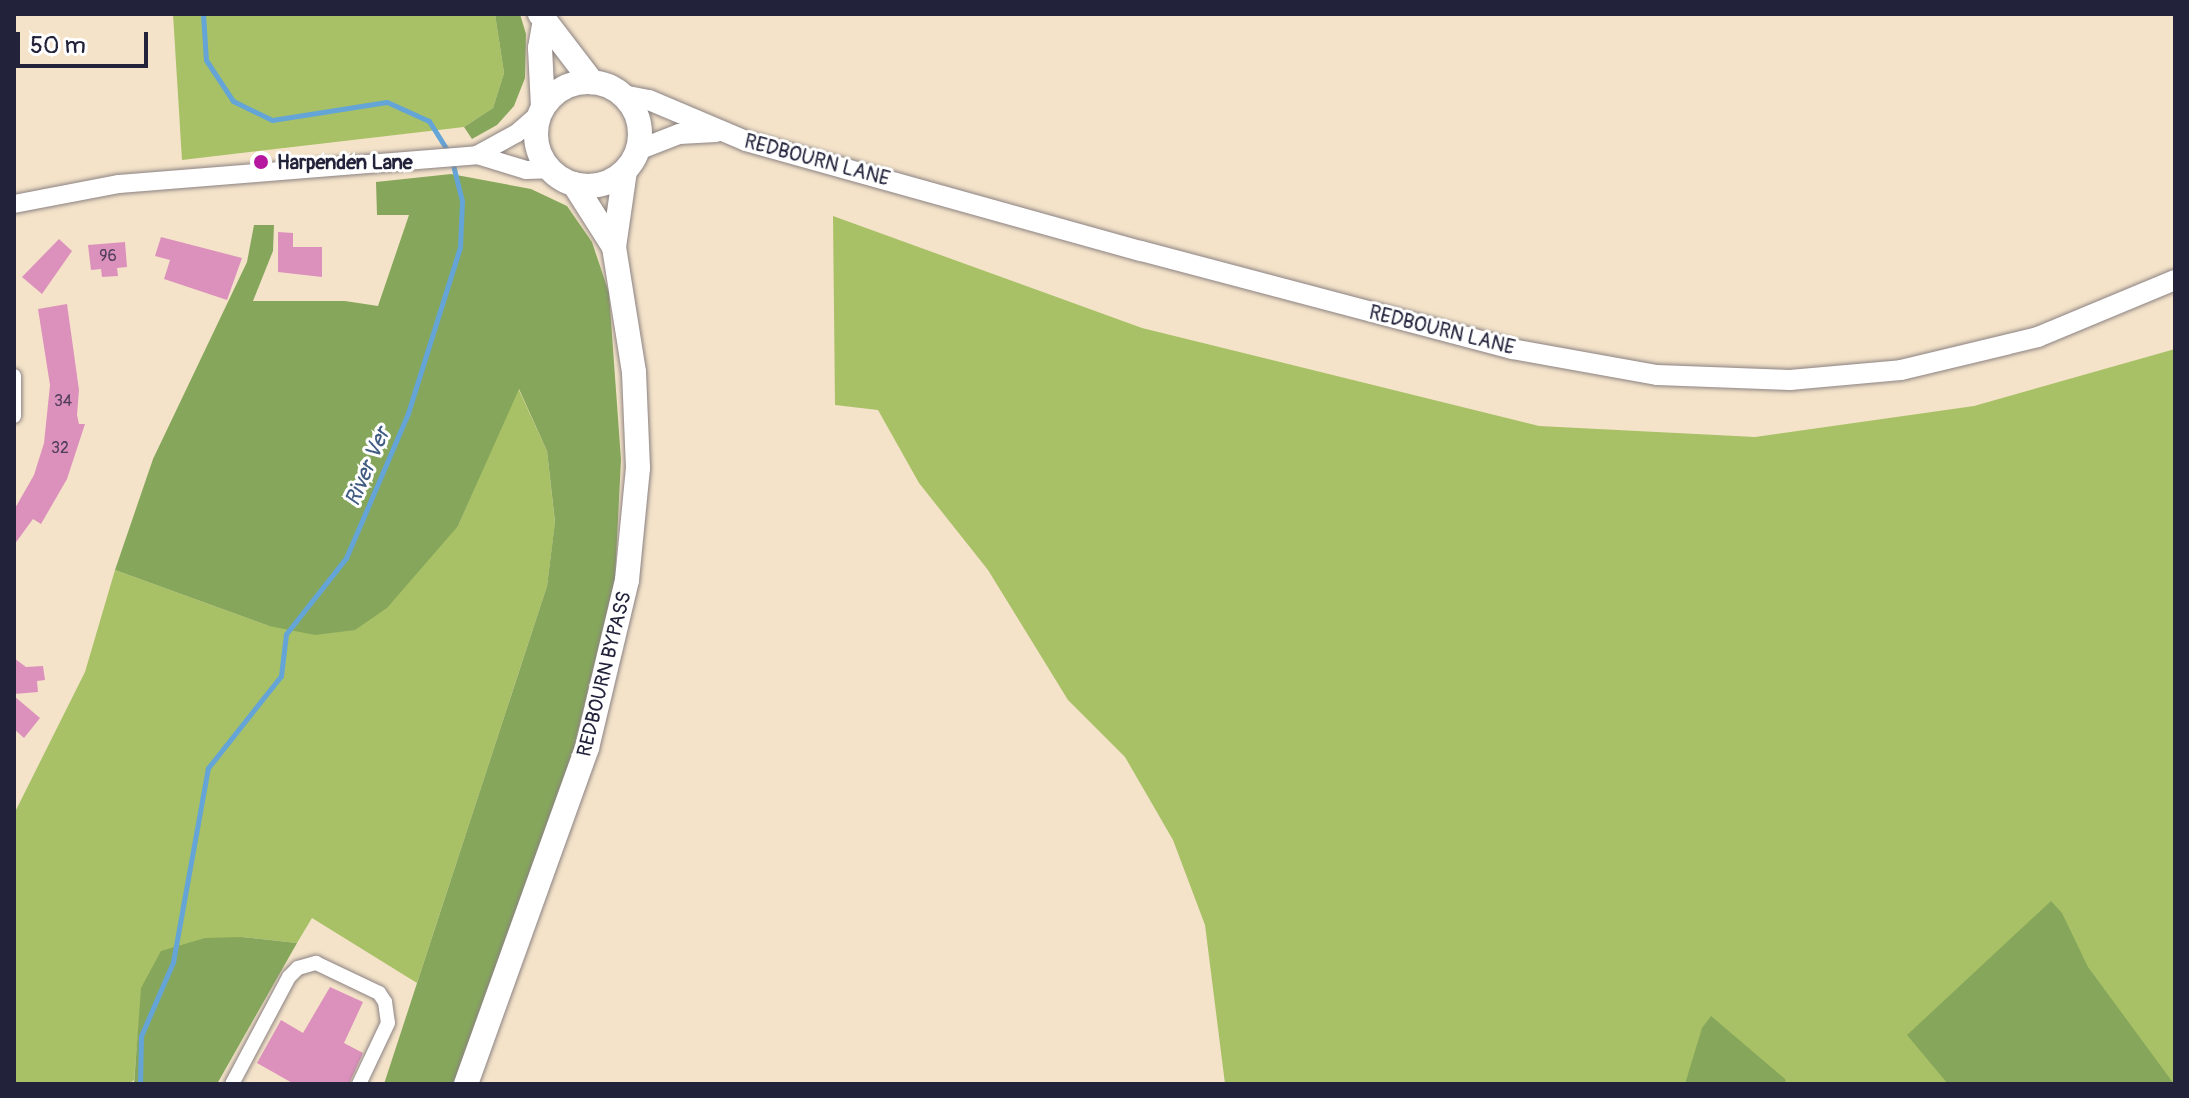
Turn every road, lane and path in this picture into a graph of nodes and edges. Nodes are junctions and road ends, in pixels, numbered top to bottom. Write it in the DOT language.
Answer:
graph roads {
  1 [pos="542,20"];
  2 [pos="592,82"];
  3 [pos="623,95"];
  4 [pos="542,110"];
  5 [pos="716,132"];
  6 [pos="477,155"];
  7 [pos="631,160"];
  8 [pos="550,169"];
  9 [pos="574,184"];
  10 [pos="14,204"];
  11 [pos="614,247"];
  12 [pos="2175,280"];
  13 [pos="14,376"];
  14 [pos="14,416"];
  15 [pos="232,1084"];
  16 [pos="359,1084"];
  17 [pos="466,1084"];
  1 -- 2 [label="main road"];
  1 -- 4 [label="main road"];
  2 -- 3 [label="main road"];
  2 -- 4 [label="main road"];
  3 -- 5 [label="main road, REDBOURN LANE"];
  3 -- 7 [label="main road"];
  4 -- 6 [label="street"];
  4 -- 8 [label="main road"];
  5 -- 7 [label="main road, REDBOURN LANE"];
  5 -- 12 [label="main road, REDBOURN LANE"];
  6 -- 8 [label="street"];
  6 -- 10 [label="street"];
  7 -- 9 [label="main road"];
  7 -- 11 [label="main road, REDBOURN BYPASS"];
  8 -- 9 [label="main road"];
  9 -- 11 [label="main road, REDBOURN BYPASS"];
  11 -- 17 [label="main road, REDBOURN BYPASS"];
  13 -- 14 [label="street"];
  15 -- 16 [label="street"];
}
